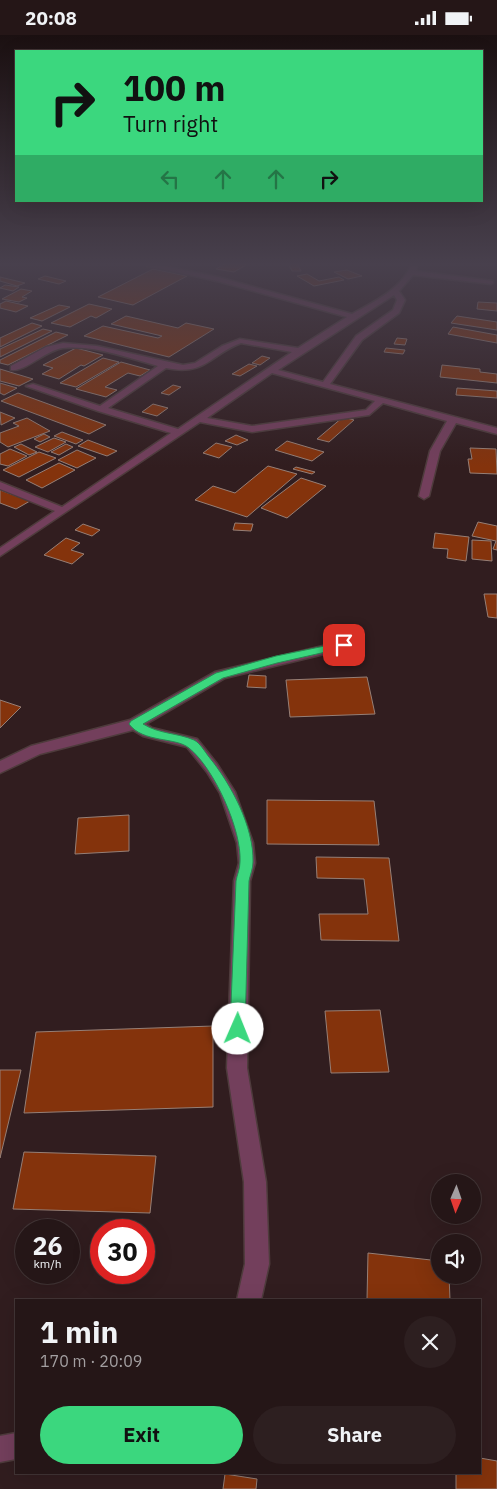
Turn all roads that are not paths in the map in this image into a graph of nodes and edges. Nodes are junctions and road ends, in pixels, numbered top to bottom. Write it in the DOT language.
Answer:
graph roads {
  1 [pos="329,331"];
  2 [pos="369,331"];
  3 [pos="298,351"];
  4 [pos="164,365"];
  5 [pos="14,368"];
  6 [pos="270,370"];
  7 [pos="325,385"];
  8 [pos="30,387"];
  9 [pos="381,400"];
  10 [pos="101,409"];
  11 [pos="199,419"];
  12 [pos="453,419"];
  13 [pos="497,431"];
  14 [pos="178,432"];
  15 [pos="0,485"];
  16 [pos="424,496"];
  17 [pos="63,511"];
  18 [pos="0,553"];
  19 [pos="344,645"];
  20 [pos="134,724"];
  21 [pos="0,767"];
  22 [pos="250,1299"];
  23 [pos="15,1446"];
  24 [pos="0,1449"];
  1 -- 3 [label="street"];
  2 -- 7 [label="street"];
  3 -- 4 [label="street"];
  3 -- 6 [label="street"];
  4 -- 5 [label="street"];
  4 -- 10 [label="street"];
  6 -- 7 [label="street"];
  6 -- 11 [label="street"];
  7 -- 9 [label="street"];
  8 -- 10 [label="street"];
  9 -- 11 [label="street"];
  9 -- 12 [label="street"];
  10 -- 14 [label="street"];
  11 -- 14 [label="street"];
  12 -- 13 [label="street"];
  12 -- 16 [label="street"];
  14 -- 17 [label="street"];
  15 -- 17 [label="street"];
  17 -- 18 [label="street"];
  19 -- 20 [label="street"];
  20 -- 21 [label="street"];
  20 -- 22 [label="street"];
  23 -- 24 [label="street"];
}
